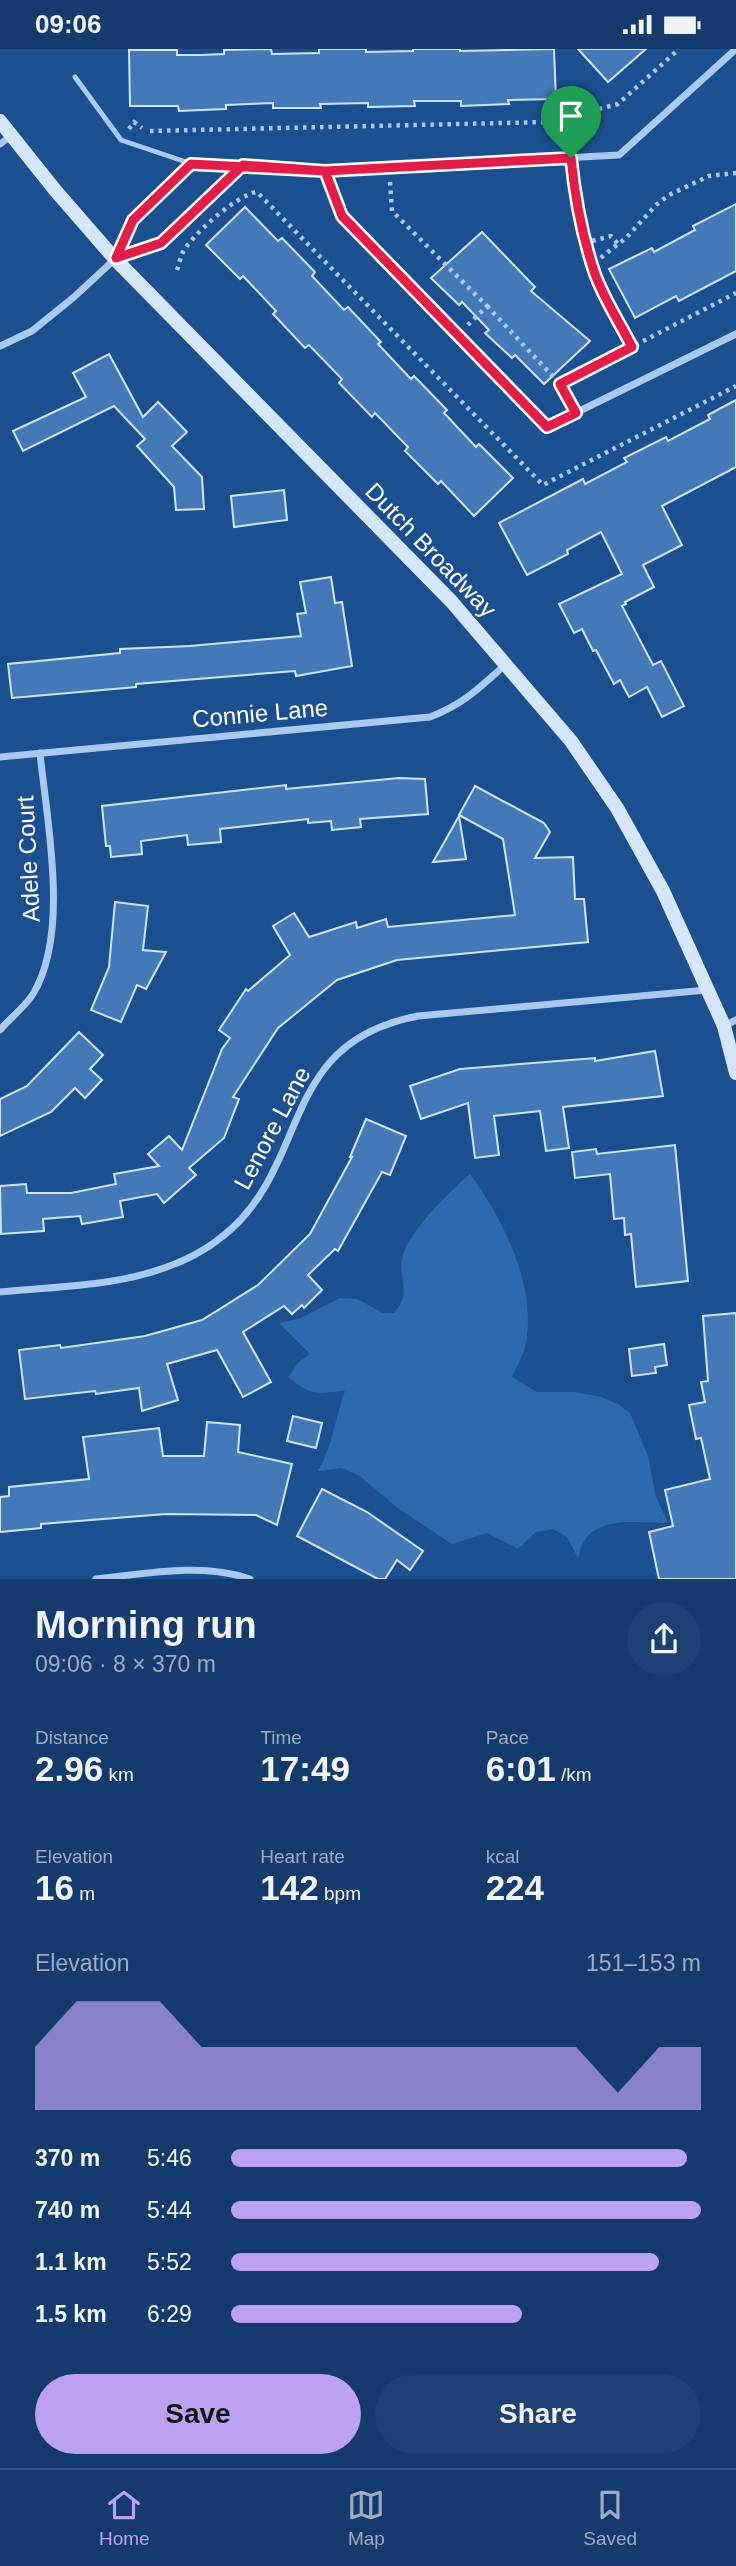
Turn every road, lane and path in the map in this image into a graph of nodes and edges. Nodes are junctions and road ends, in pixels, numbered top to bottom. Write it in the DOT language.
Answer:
graph roads {
  1 [pos="679,49"];
  2 [pos="736,49"];
  3 [pos="75,76"];
  4 [pos="0,121"];
  5 [pos="6,140"];
  6 [pos="121,140"];
  7 [pos="571,158"];
  8 [pos="191,164"];
  9 [pos="243,165"];
  10 [pos="389,168"];
  11 [pos="325,171"];
  12 [pos="736,173"];
  13 [pos="584,243"];
  14 [pos="618,244"];
  15 [pos="116,258"];
  16 [pos="593,264"];
  17 [pos="177,270"];
  18 [pos="736,293"];
  19 [pos="487,306"];
  20 [pos="736,334"];
  21 [pos="458,336"];
  22 [pos="0,346"];
  23 [pos="632,347"];
  24 [pos="560,384"];
  25 [pos="736,386"];
  26 [pos="576,413"];
  27 [pos="507,663"];
  28 [pos="40,753"];
  29 [pos="0,757"];
  30 [pos="709,990"];
  31 [pos="730,1023"];
  32 [pos="0,1030"];
  33 [pos="736,1073"];
  34 [pos="0,1292"];
  35 [pos="96,1579"];
  36 [pos="250,1579"];
  1 -- 6 [label="path"];
  2 -- 7 [label="street"];
  3 -- 6 [label="lane"];
  4 -- 5 [label="main road, Dutch Broadway"];
  5 -- 15 [label="main road, Dutch Broadway"];
  6 -- 8 [label="lane"];
  7 -- 10 [label="street"];
  7 -- 13 [label="path"];
  8 -- 9 [label="street"];
  8 -- 15 [label="street"];
  9 -- 11 [label="street"];
  9 -- 15 [label="street"];
  10 -- 11 [label="street"];
  10 -- 19 [label="path"];
  11 -- 21 [label="street"];
  12 -- 14 [label="path"];
  13 -- 14 [label="path"];
  13 -- 16 [label="path"];
  14 -- 16 [label="path"];
  15 -- 22 [label="street"];
  15 -- 27 [label="main road, Dutch Broadway"];
  16 -- 23 [label="path"];
  17 -- 25 [label="path"];
  18 -- 23 [label="path"];
  19 -- 21 [label="path"];
  19 -- 24 [label="path"];
  20 -- 26 [label="street"];
  21 -- 26 [label="street"];
  23 -- 24 [label="path"];
  24 -- 26 [label="path"];
  27 -- 28 [label="street, Connie Lane"];
  27 -- 30 [label="main road, Dutch Broadway"];
  28 -- 29 [label="street, Connie Lane"];
  28 -- 32 [label="street, Adele Court"];
  30 -- 31 [label="main road, Dutch Broadway"];
  30 -- 34 [label="street, Lenore Lane"];
  31 -- 33 [label="main road, Dutch Broadway"];
  35 -- 36 [label="street"];
}
